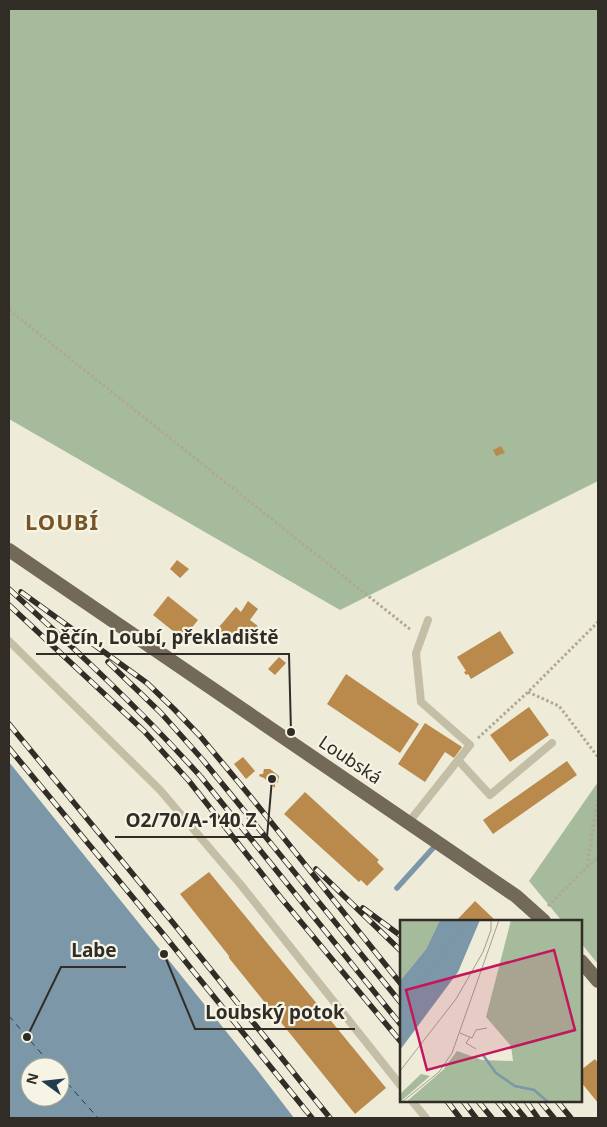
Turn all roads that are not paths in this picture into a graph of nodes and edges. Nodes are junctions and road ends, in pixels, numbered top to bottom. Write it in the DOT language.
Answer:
graph roads {
  1 [pos="9,550"];
  2 [pos="428,620"];
  3 [pos="9,641"];
  4 [pos="552,743"];
  5 [pos="458,760"];
  6 [pos="409,822"];
  7 [pos="541,918"];
  8 [pos="582,962"];
  9 [pos="598,981"];
  10 [pos="400,1085"];
  11 [pos="413,1102"];
  12 [pos="426,1118"];
  1 -- 6 [label="main road, Loubská"];
  2 -- 5 [label="lane"];
  3 -- 10 [label="lane"];
  4 -- 5 [label="lane"];
  5 -- 6 [label="lane"];
  6 -- 7 [label="main road, Loubská"];
  8 -- 9 [label="main road"];
  11 -- 12 [label="lane"];
}
